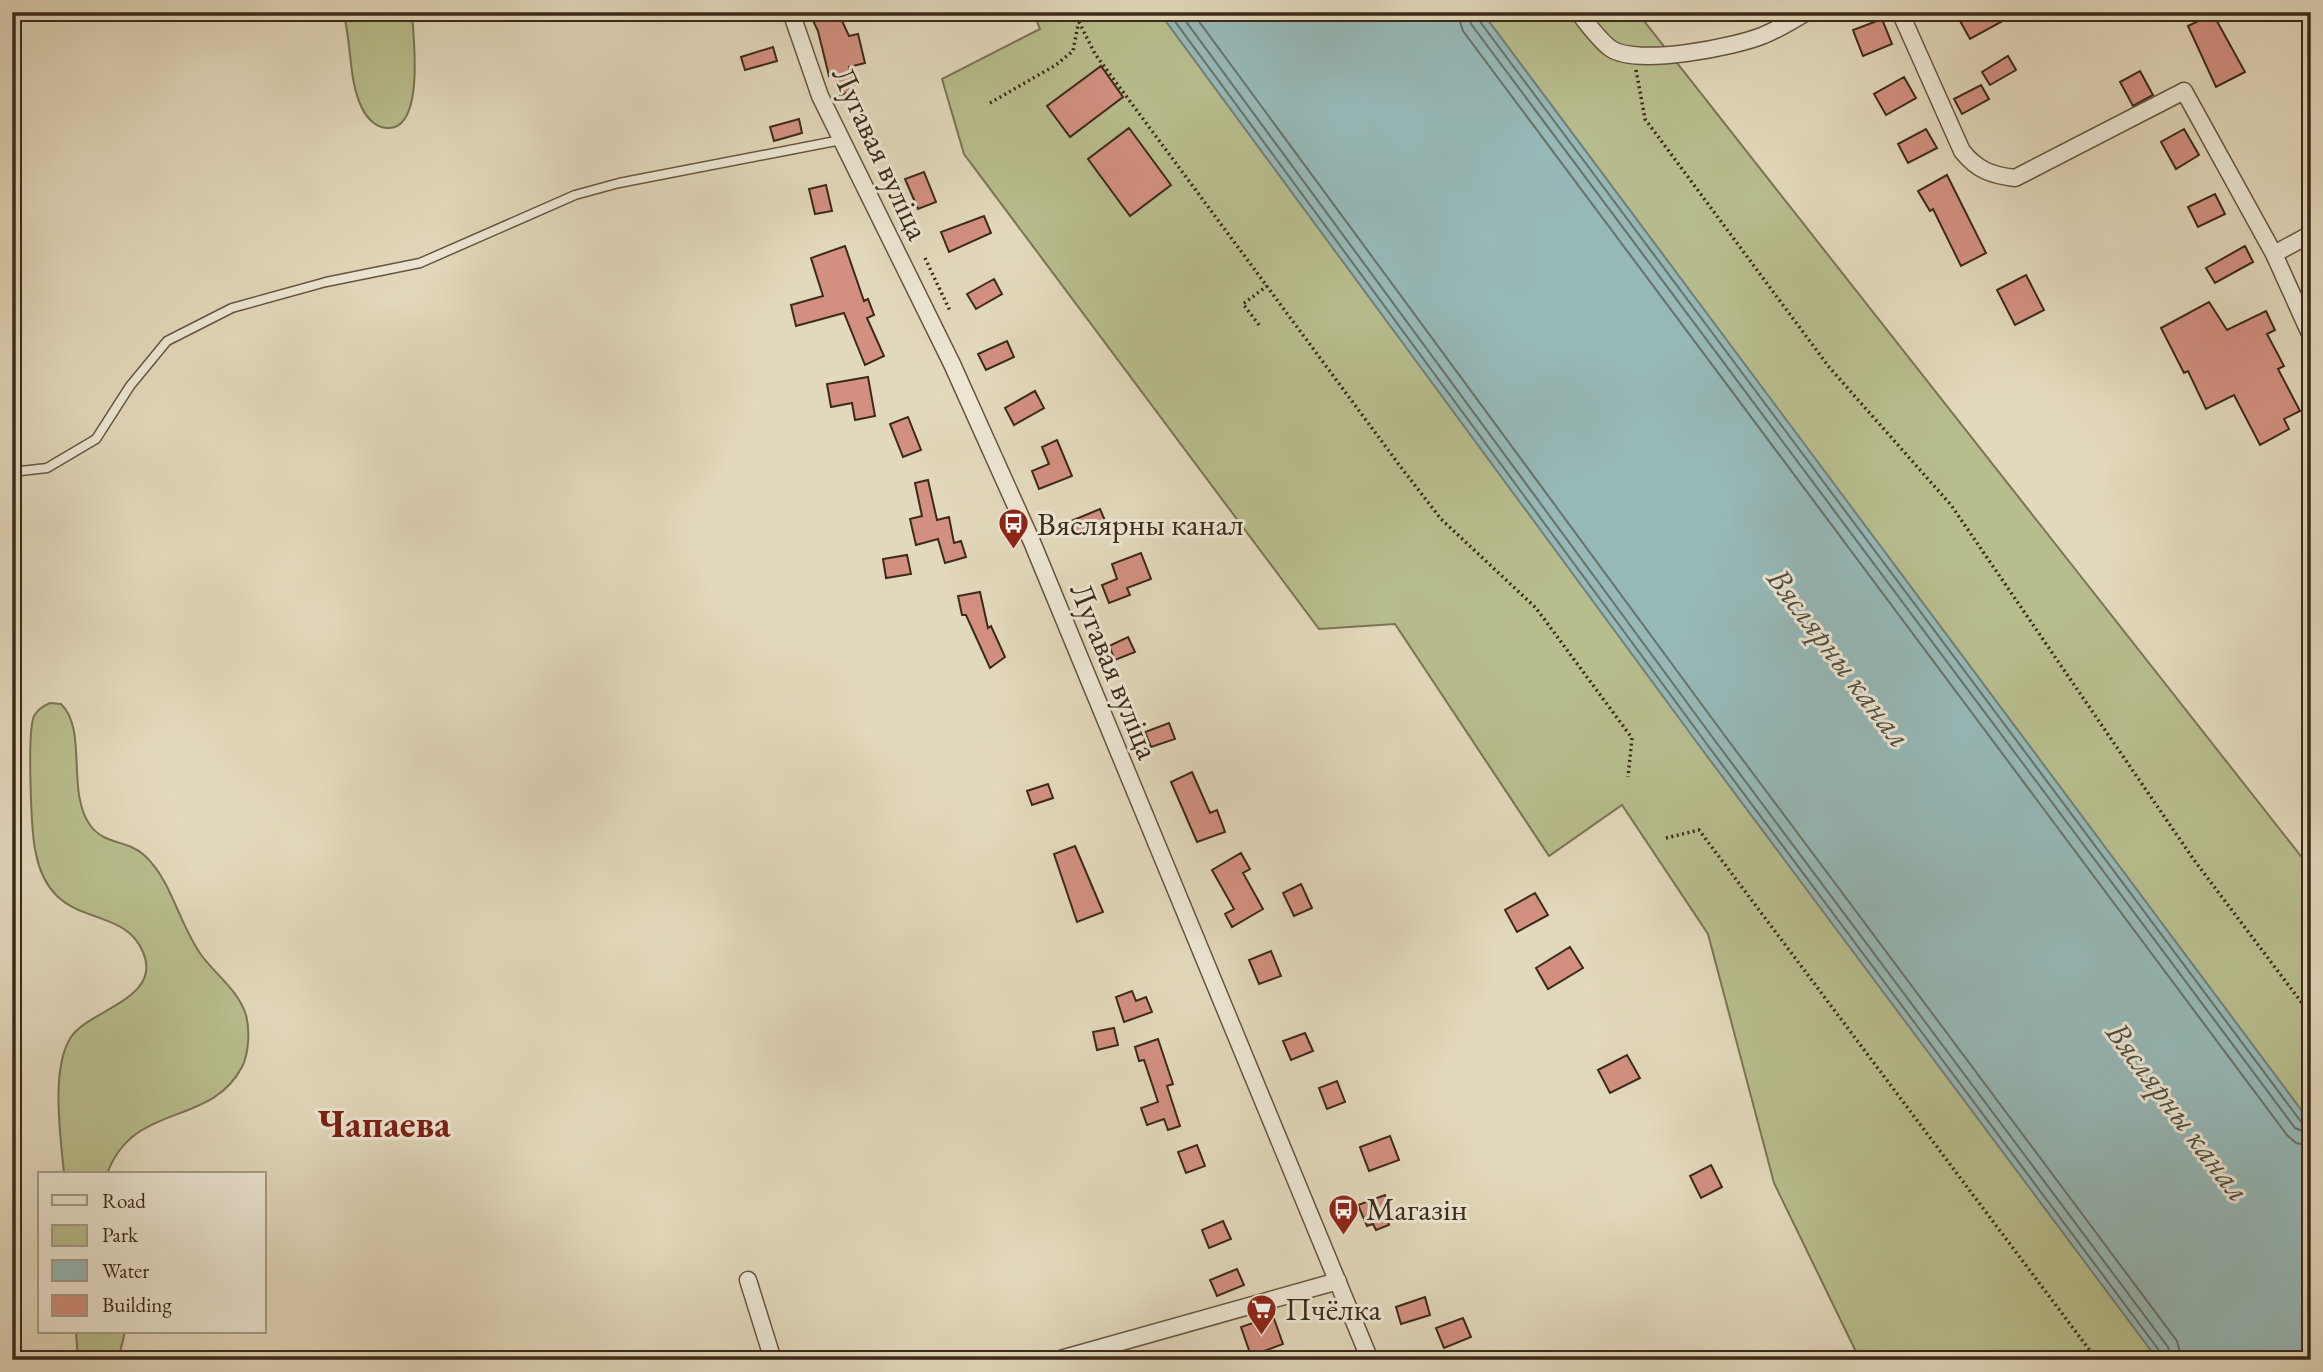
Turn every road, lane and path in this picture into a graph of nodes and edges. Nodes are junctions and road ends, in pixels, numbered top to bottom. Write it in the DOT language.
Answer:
graph roads {
  1 [pos="791,12"];
  2 [pos="1074,12"];
  3 [pos="1578,12"];
  4 [pos="1807,12"];
  5 [pos="1900,12"];
  6 [pos="1078,23"];
  7 [pos="1633,55"];
  8 [pos="990,103"];
  9 [pos="841,140"];
  10 [pos="2311,234"];
  11 [pos="2274,254"];
  12 [pos="925,258"];
  13 [pos="1267,286"];
  14 [pos="950,311"];
  15 [pos="1259,325"];
  16 [pos="2311,336"];
  17 [pos="12,472"];
  18 [pos="1628,777"];
  19 [pos="1666,838"];
  20 [pos="2311,1015"];
  21 [pos="748,1280"];
  22 [pos="1338,1281"];
  23 [pos="773,1360"];
  24 [pos="1057,1360"];
  25 [pos="1370,1360"];
  26 [pos="2097,1360"];
  1 -- 9 [label="street, Лугавая вуліца"];
  2 -- 6 [label="path"];
  3 -- 7 [label="street"];
  4 -- 7 [label="street"];
  5 -- 11 [label="street"];
  6 -- 8 [label="path"];
  6 -- 13 [label="path"];
  7 -- 20 [label="path"];
  9 -- 17 [label="lane"];
  9 -- 22 [label="street, Лугавая вуліца"];
  10 -- 11 [label="street"];
  11 -- 16 [label="street"];
  12 -- 14 [label="path"];
  13 -- 15 [label="path"];
  13 -- 18 [label="path"];
  19 -- 26 [label="path"];
  21 -- 23 [label="street"];
  22 -- 24 [label="street"];
  22 -- 25 [label="street, Лугавая вуліца"];
}
